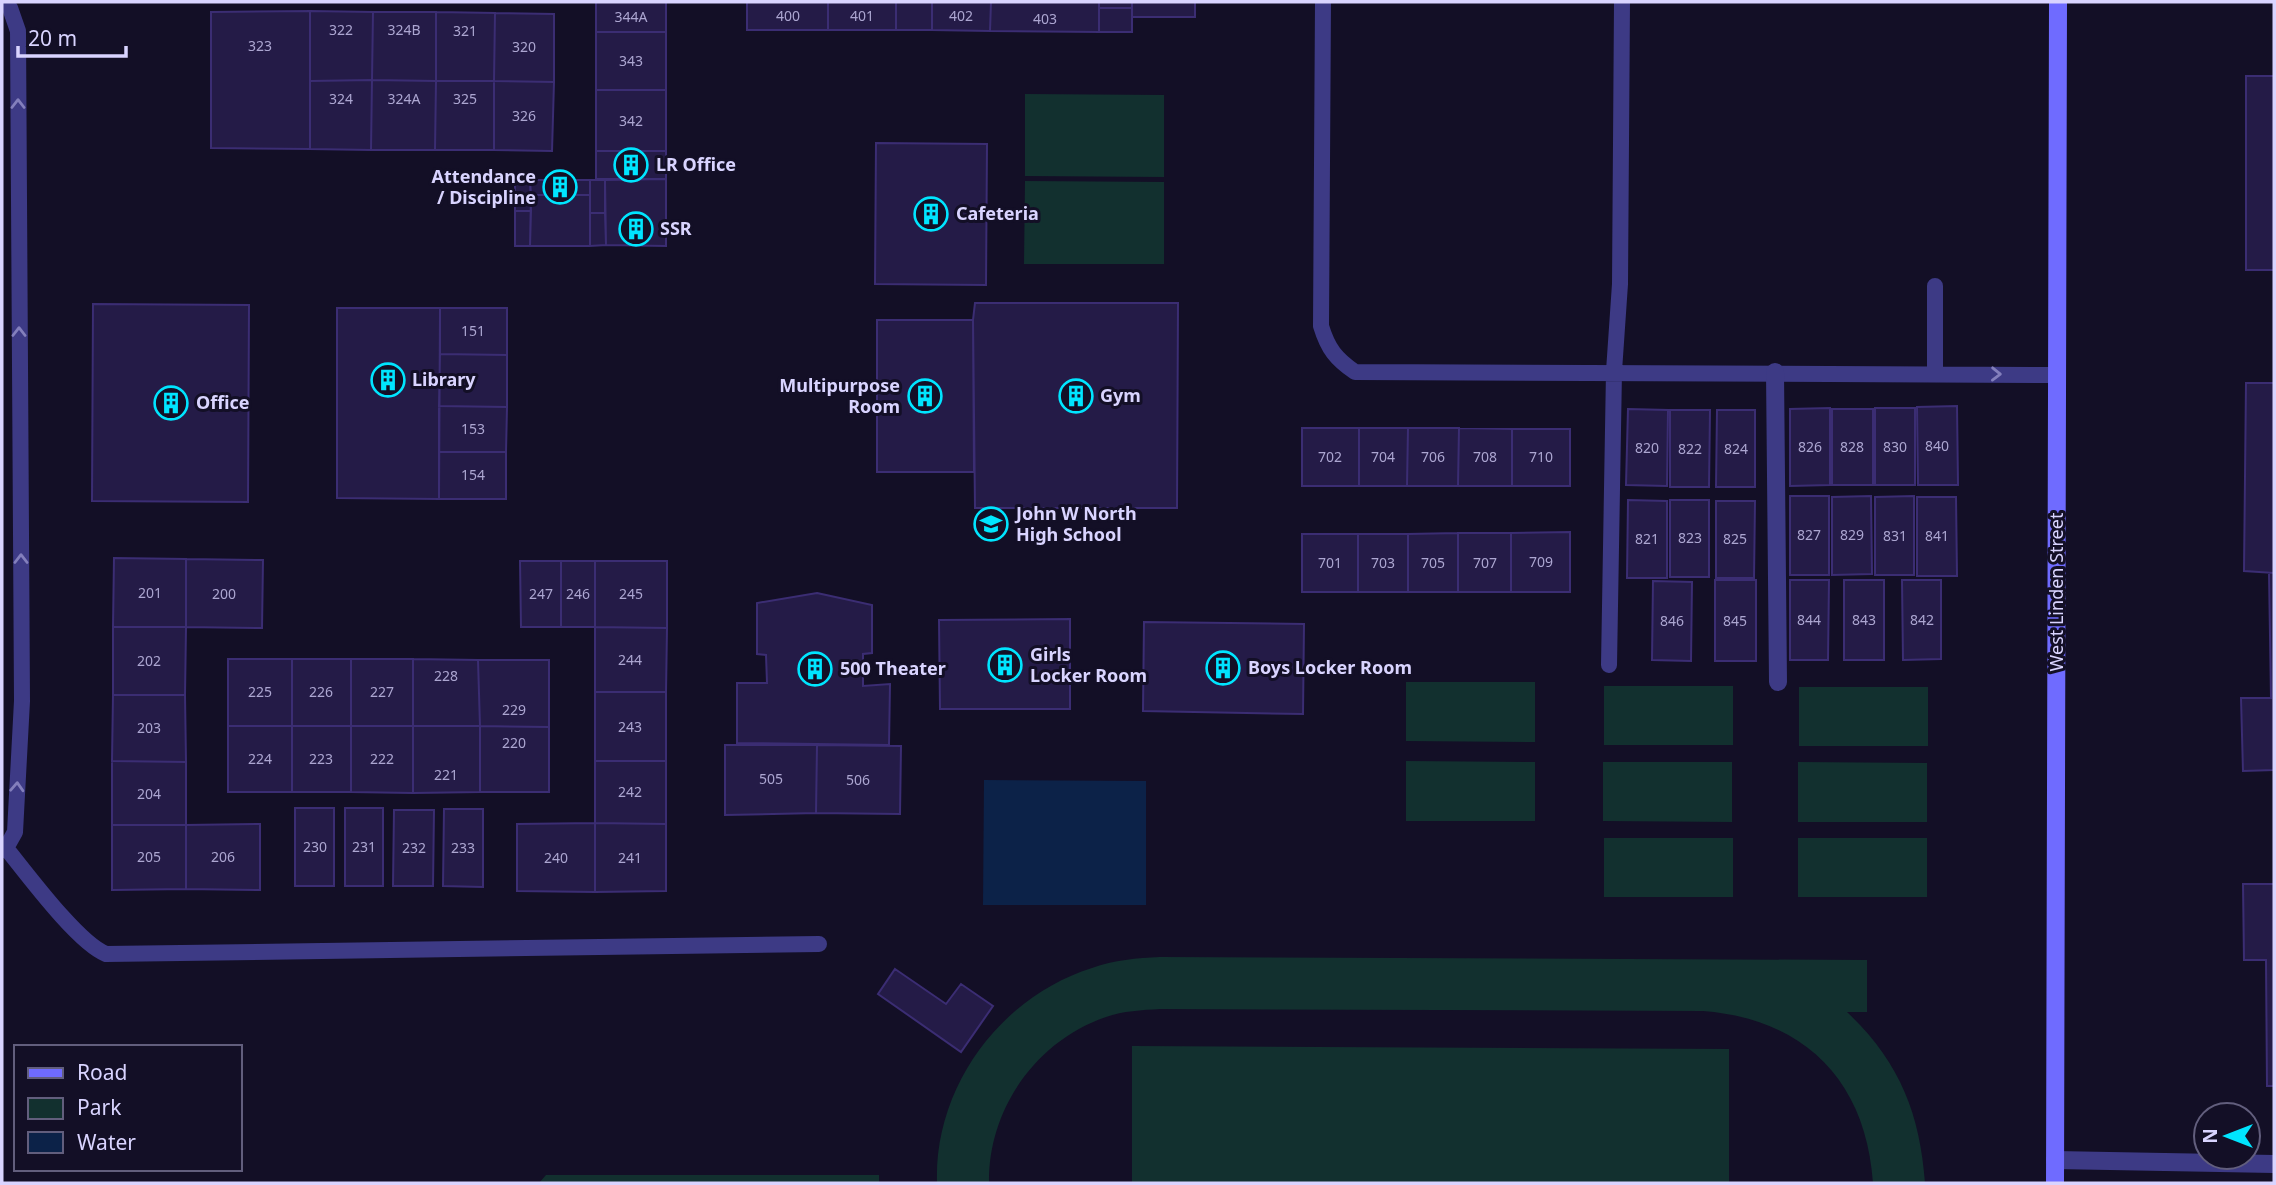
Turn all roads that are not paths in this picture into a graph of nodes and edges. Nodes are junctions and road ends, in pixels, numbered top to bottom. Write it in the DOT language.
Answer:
graph roads {
  1 [pos="3,2"];
  2 [pos="1323,2"];
  3 [pos="1622,2"];
  4 [pos="2058,2"];
  5 [pos="1935,286"];
  6 [pos="1614,371"];
  7 [pos="1775,372"];
  8 [pos="1935,373"];
  9 [pos="2058,374"];
  10 [pos="1609,665"];
  11 [pos="1777,682"];
  12 [pos="4,849"];
  13 [pos="819,944"];
  14 [pos="2055,1160"];
  15 [pos="2274,1164"];
  16 [pos="2055,1183"];
  12 -- 1 [label="lane, one-way"];
  2 -- 6 [label="lane"];
  3 -- 6 [label="lane"];
  4 -- 9 [label="main road, West Linden Street"];
  5 -- 8 [label="lane"];
  6 -- 7 [label="lane"];
  6 -- 10 [label="lane"];
  7 -- 8 [label="lane"];
  7 -- 11 [label="street"];
  8 -- 9 [label="lane, one-way"];
  9 -- 14 [label="main road, West Linden Street"];
  12 -- 13 [label="lane"];
  14 -- 15 [label="street"];
  14 -- 16 [label="main road, West Linden Street"];
}
